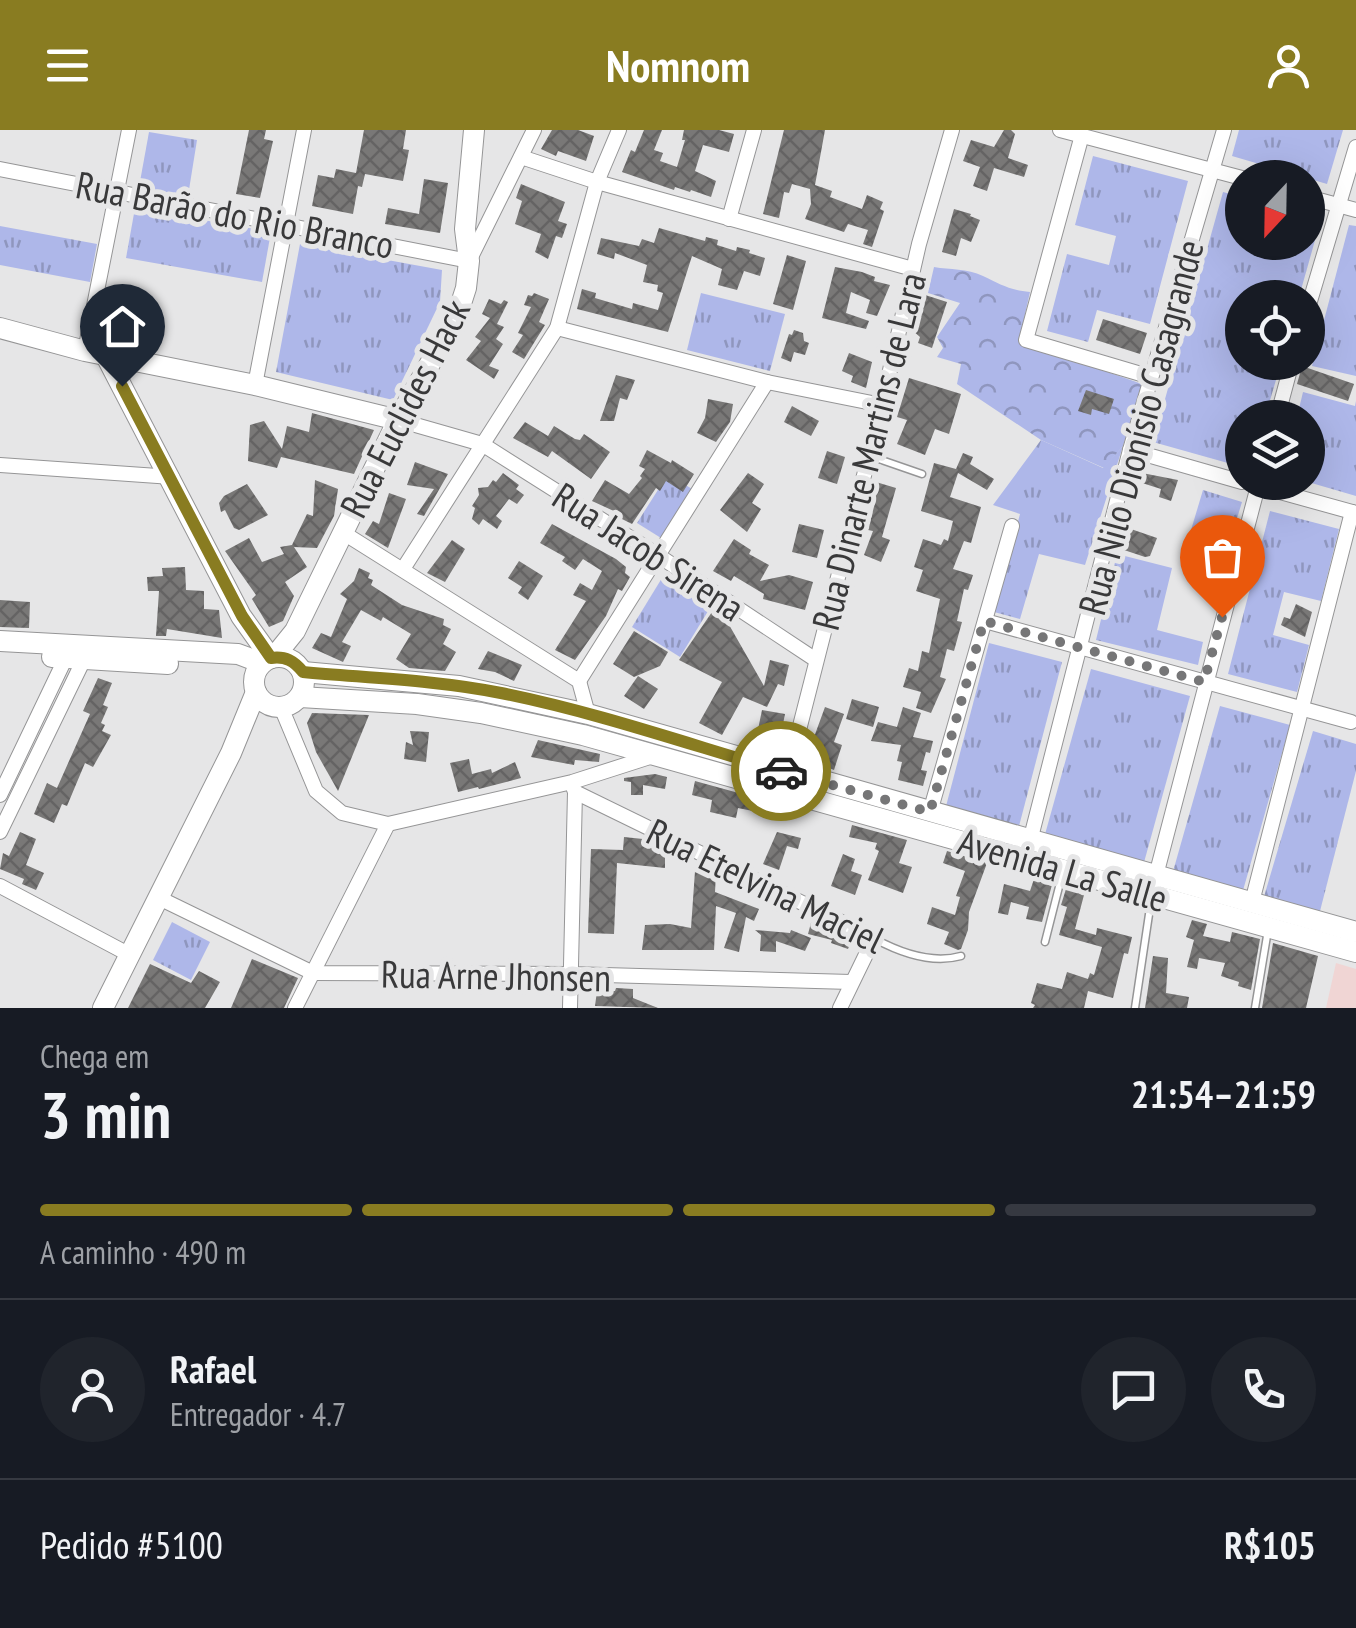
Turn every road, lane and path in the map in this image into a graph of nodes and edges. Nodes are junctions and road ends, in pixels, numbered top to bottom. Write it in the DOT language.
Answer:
graph roads {
  1 [pos="129,130"];
  2 [pos="304,130"];
  3 [pos="474,130"];
  4 [pos="534,130"];
  5 [pos="620,130"];
  6 [pos="754,130"];
  7 [pos="952,130"];
  8 [pos="1060,130"];
  9 [pos="1224,130"];
  10 [pos="1082,135"];
  11 [pos="1356,146"];
  12 [pos="521,157"];
  13 [pos="0,169"];
  14 [pos="1212,169"];
  15 [pos="1225,173"];
  16 [pos="597,182"];
  17 [pos="117,190"];
  18 [pos="1325,202"];
  19 [pos="1336,206"];
  20 [pos="1356,210"];
  21 [pos="729,219"];
  22 [pos="286,223"];
  23 [pos="470,261"];
  24 [pos="913,269"];
  25 [pos="1316,280"];
  26 [pos="0,328"];
  27 [pos="557,328"];
  28 [pos="85,351"];
  29 [pos="106,356"];
  30 [pos="1151,378"];
  31 [pos="767,382"];
  32 [pos="255,385"];
  33 [pos="882,406"];
  34 [pos="398,420"];
  35 [pos="482,444"];
  36 [pos="1130,450"];
  37 [pos="869,455"];
  38 [pos="0,465"];
  39 [pos="922,474"];
  40 [pos="1225,476"];
  41 [pos="172,477"];
  42 [pos="1247,500"];
  43 [pos="1311,500"];
  44 [pos="1354,512"];
  45 [pos="1012,526"];
  46 [pos="342,532"];
  47 [pos="659,556"];
  48 [pos="403,569"];
  49 [pos="242,616"];
  50 [pos="984,621"];
  51 [pos="295,632"];
  52 [pos="0,641"];
  53 [pos="1080,648"];
  54 [pos="78,652"];
  55 [pos="240,653"];
  56 [pos="0,654"];
  57 [pos="816,660"];
  58 [pos="299,667"];
  59 [pos="267,678"];
  60 [pos="579,681"];
  61 [pos="1204,682"];
  62 [pos="417,694"];
  63 [pos="300,696"];
  64 [pos="1304,710"];
  65 [pos="588,714"];
  66 [pos="1352,722"];
  67 [pos="26,741"];
  68 [pos="657,746"];
  69 [pos="42,748"];
  70 [pos="788,772"];
  71 [pos="573,787"];
  72 [pos="0,794"];
  73 [pos="4,812"];
  74 [pos="930,812"];
  75 [pos="388,824"];
  76 [pos="0,832"];
  77 [pos="973,835"];
  78 [pos="1030,841"];
  79 [pos="1066,861"];
  80 [pos="1154,885"];
  81 [pos="0,886"];
  82 [pos="159,898"];
  83 [pos="1252,902"];
  84 [pos="1268,927"];
  85 [pos="1356,932"];
  86 [pos="1323,933"];
  87 [pos="874,938"];
  88 [pos="1044,942"];
  89 [pos="1356,952"];
  90 [pos="130,955"];
  91 [pos="962,956"];
  92 [pos="313,974"];
  93 [pos="569,974"];
  94 [pos="851,982"];
  95 [pos="104,1008"];
  96 [pos="296,1008"];
  97 [pos="570,1008"];
  98 [pos="840,1008"];
  99 [pos="1135,1008"];
  100 [pos="1255,1008"];
  1 -- 17 [label="street"];
  2 -- 22 [label="street"];
  3 -- 23 [label="main road"];
  4 -- 12 [label="street, Rua Euclides Hack"];
  5 -- 16 [label="street"];
  6 -- 21 [label="street"];
  7 -- 24 [label="street, Rua Dinarte Martins de Lara"];
  8 -- 10 [label="street"];
  9 -- 14 [label="street, Rua Nilo Dionísio Casagrande"];
  10 -- 14 [label="street"];
  10 -- 30 [label="street"];
  11 -- 19 [label="street"];
  12 -- 16 [label="street"];
  12 -- 23 [label="street, Rua Euclides Hack"];
  13 -- 17 [label="street, Rua Barão do Rio Branco"];
  14 -- 15 [label="street"];
  14 -- 30 [label="street, Rua Nilo Dionísio Casagrande"];
  16 -- 21 [label="street"];
  16 -- 27 [label="street"];
  17 -- 22 [label="street, Rua Barão do Rio Branco"];
  17 -- 28 [label="street"];
  18 -- 19 [label="street"];
  19 -- 20 [label="street"];
  19 -- 25 [label="street"];
  21 -- 24 [label="street"];
  22 -- 23 [label="street, Rua Barão do Rio Branco"];
  22 -- 32 [label="street"];
  23 -- 34 [label="main road, Rua Euclides Hack"];
  24 -- 33 [label="street, Rua Dinarte Martins de Lara"];
  26 -- 28 [label="main road"];
  27 -- 31 [label="street"];
  27 -- 35 [label="street"];
  28 -- 29 [label="main road"];
  29 -- 32 [label="main road"];
  29 -- 41 [label="main road"];
  30 -- 36 [label="street, Rua Nilo Dionísio Casagrande"];
  31 -- 33 [label="street"];
  31 -- 47 [label="street"];
  32 -- 34 [label="main road"];
  33 -- 37 [label="street, Rua Dinarte Martins de Lara"];
  34 -- 35 [label="street, Rua Jacob Sirena"];
  34 -- 46 [label="main road, Rua Euclides Hack"];
  35 -- 47 [label="street, Rua Jacob Sirena"];
  35 -- 48 [label="street"];
  36 -- 40 [label="street"];
  36 -- 53 [label="street, Rua Nilo Dionísio Casagrande"];
  37 -- 39 [label="lane"];
  37 -- 57 [label="street, Rua Dinarte Martins de Lara"];
  38 -- 41 [label="street"];
  41 -- 49 [label="main road"];
  42 -- 61 [label="street"];
  43 -- 44 [label="street"];
  44 -- 64 [label="street"];
  45 -- 50 [label="street"];
  46 -- 48 [label="street"];
  46 -- 51 [label="main road, Rua Euclides Hack"];
  47 -- 57 [label="street, Rua Jacob Sirena"];
  47 -- 60 [label="street"];
  48 -- 60 [label="street"];
  49 -- 55 [label="main road"];
  49 -- 59 [label="main road"];
  50 -- 53 [label="street"];
  50 -- 74 [label="street"];
  51 -- 58 [label="main road, Rua Euclides Hack"];
  51 -- 59 [label="main road, Rua Euclides Hack"];
  52 -- 54 [label="main road"];
  53 -- 61 [label="street"];
  53 -- 78 [label="street, Rua Nilo Dionísio Casagrande"];
  54 -- 55 [label="main road"];
  54 -- 56 [label="main road"];
  54 -- 67 [label="street"];
  54 -- 69 [label="street"];
  55 -- 59 [label="main road"];
  57 -- 70 [label="street, Rua Dinarte Martins de Lara"];
  58 -- 59 [label="main road, Avenida La Salle"];
  58 -- 62 [label="main road, Avenida La Salle"];
  58 -- 63 [label="main road, Rua Euclides Hack"];
  59 -- 63 [label="main road"];
  59 -- 75 [label="street"];
  59 -- 82 [label="main road, Rua Euclides Hack"];
  60 -- 65 [label="street"];
  61 -- 64 [label="street"];
  61 -- 80 [label="street"];
  62 -- 63 [label="main road, Avenida La Salle"];
  62 -- 65 [label="main road, Avenida La Salle"];
  62 -- 68 [label="main road, Avenida La Salle"];
  64 -- 66 [label="street"];
  64 -- 83 [label="street"];
  65 -- 68 [label="main road, Avenida La Salle"];
  67 -- 69 [label="street"];
  67 -- 72 [label="street"];
  68 -- 70 [label="main road, Avenida La Salle"];
  68 -- 71 [label="street"];
  68 -- 77 [label="main road, Avenida La Salle"];
  69 -- 73 [label="street"];
  70 -- 74 [label="main road, Avenida La Salle"];
  71 -- 75 [label="street"];
  71 -- 87 [label="street, Rua Etelvina Maciel"];
  71 -- 93 [label="street"];
  73 -- 76 [label="street"];
  74 -- 77 [label="main road, Avenida La Salle"];
  75 -- 92 [label="street"];
  77 -- 78 [label="main road, Avenida La Salle"];
  77 -- 79 [label="main road, Avenida La Salle"];
  78 -- 79 [label="main road, Avenida La Salle"];
  79 -- 80 [label="main road, Avenida La Salle"];
  79 -- 88 [label="lane"];
  80 -- 83 [label="main road, Avenida La Salle"];
  80 -- 84 [label="main road, Avenida La Salle"];
  80 -- 99 [label="lane"];
  81 -- 90 [label="street"];
  82 -- 90 [label="main road, Rua Euclides Hack"];
  82 -- 92 [label="street, Rua Arne Jhonsen"];
  83 -- 86 [label="main road, Avenida La Salle"];
  84 -- 86 [label="main road, Avenida La Salle"];
  84 -- 100 [label="lane"];
  85 -- 86 [label="main road, Avenida La Salle"];
  86 -- 89 [label="main road, Avenida La Salle"];
  87 -- 91 [label="lane, Rua Etelvina Maciel"];
  87 -- 94 [label="street"];
  90 -- 95 [label="main road, Rua Euclides Hack"];
  92 -- 93 [label="street, Rua Arne Jhonsen"];
  92 -- 96 [label="street"];
  93 -- 94 [label="street, Rua Arne Jhonsen"];
  93 -- 97 [label="street"];
  94 -- 98 [label="street"];
}
